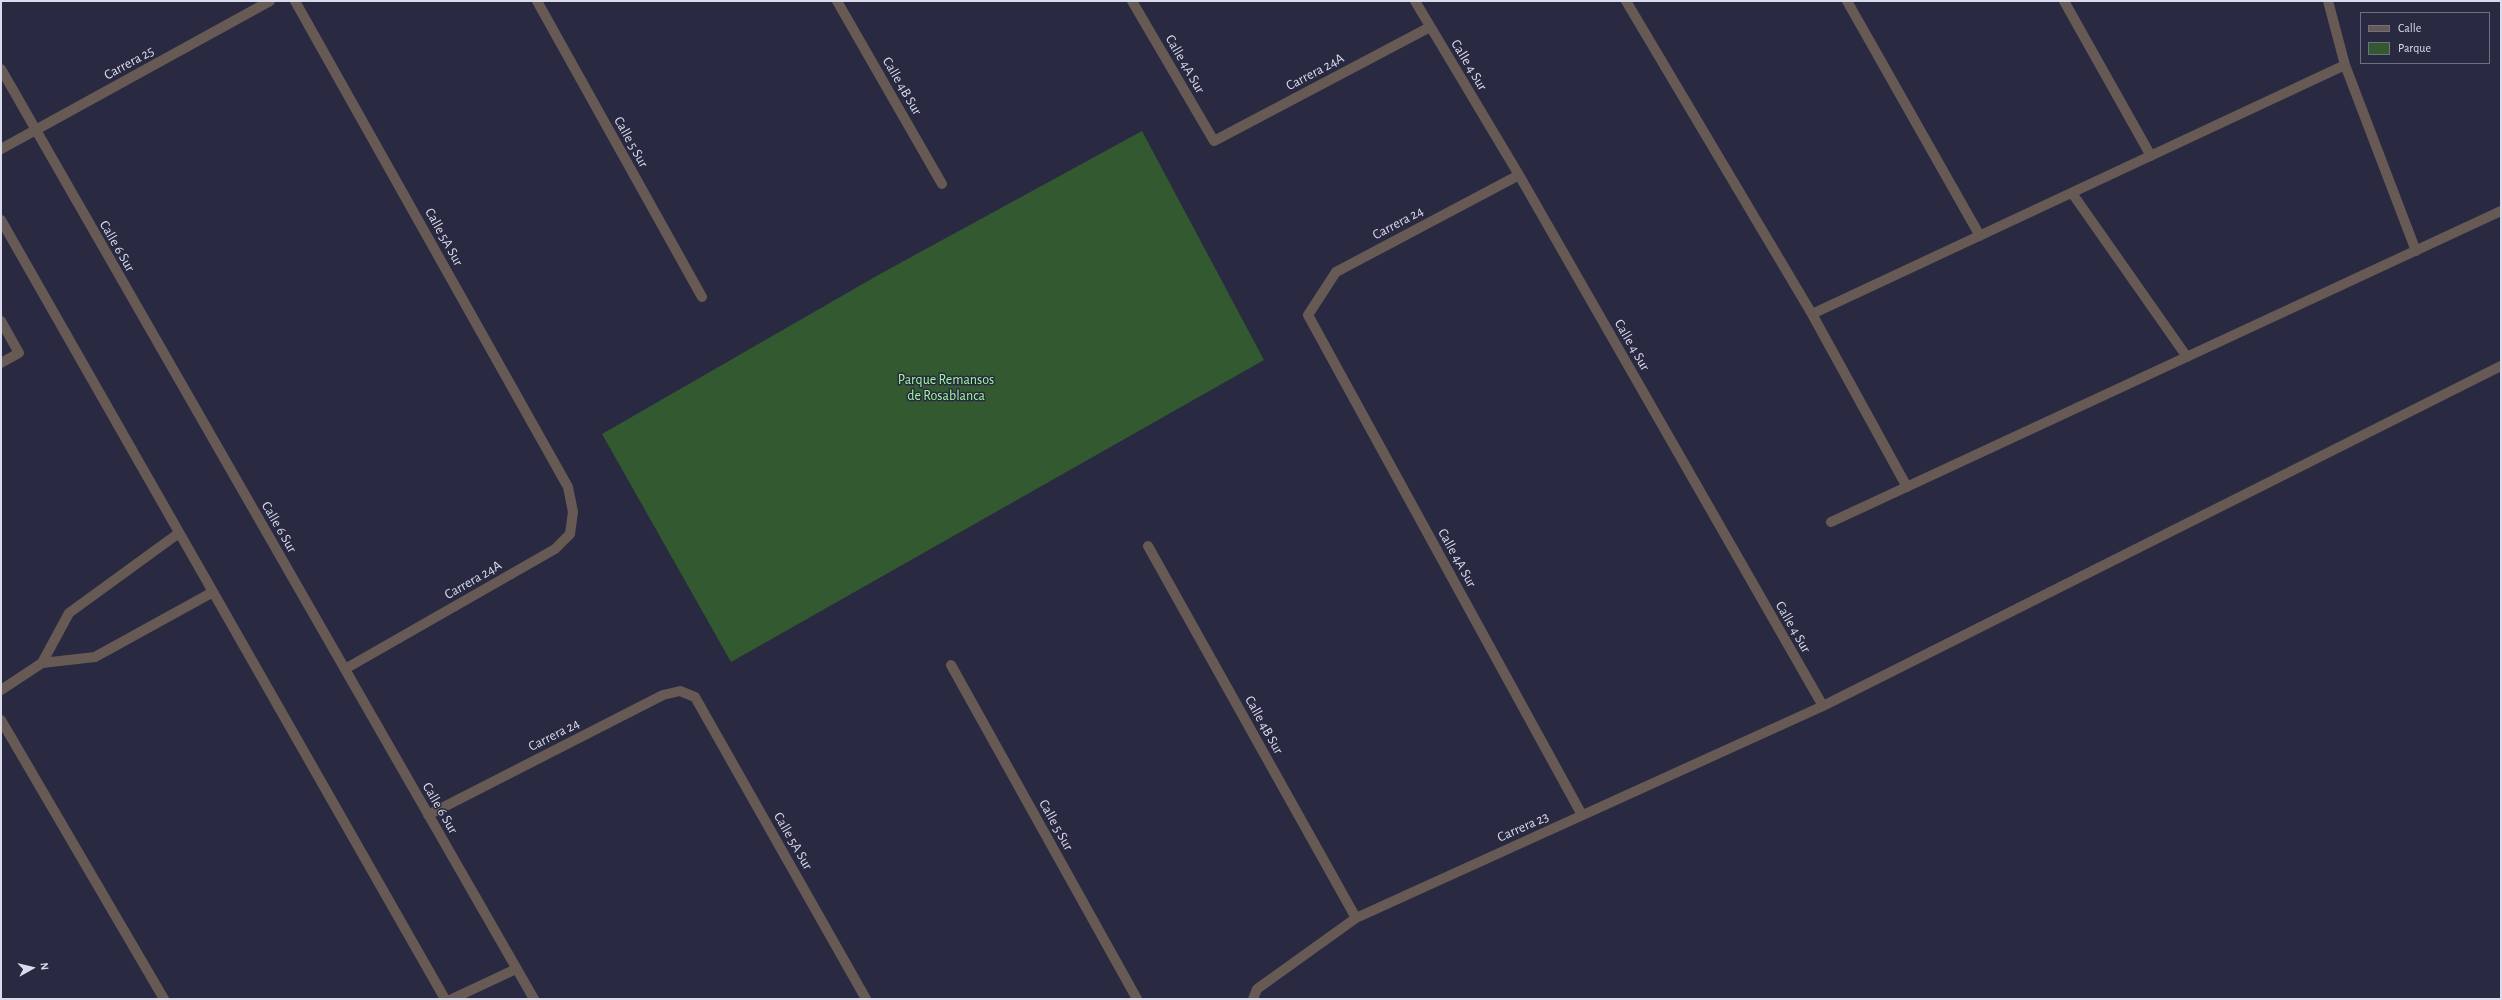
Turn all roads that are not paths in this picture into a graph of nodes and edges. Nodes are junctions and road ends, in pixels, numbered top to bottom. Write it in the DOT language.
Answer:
graph roads {
  1 [pos="270,1"];
  2 [pos="295,1"];
  3 [pos="537,1"];
  4 [pos="837,1"];
  5 [pos="1132,1"];
  6 [pos="1414,1"];
  7 [pos="1626,1"];
  8 [pos="1847,1"];
  9 [pos="2064,1"];
  10 [pos="2328,1"];
  11 [pos="1430,27"];
  12 [pos="2345,65"];
  13 [pos="1,69"];
  14 [pos="35,131"];
  15 [pos="1214,141"];
  16 [pos="1,149"];
  17 [pos="2151,156"];
  18 [pos="1519,176"];
  19 [pos="942,184"];
  20 [pos="2072,193"];
  21 [pos="2501,211"];
  22 [pos="1,220"];
  23 [pos="1980,236"];
  24 [pos="2416,251"];
  25 [pos="702,297"];
  26 [pos="1812,314"];
  27 [pos="1308,315"];
  28 [pos="1,321"];
  29 [pos="2187,357"];
  30 [pos="1,363"];
  31 [pos="2501,366"];
  32 [pos="568,487"];
  33 [pos="1907,488"];
  34 [pos="1831,522"];
  35 [pos="179,533"];
  36 [pos="1148,546"];
  37 [pos="213,592"];
  38 [pos="42,663"];
  39 [pos="951,665"];
  40 [pos="345,669"];
  41 [pos="1,690"];
  42 [pos="695,697"];
  43 [pos="1822,706"];
  44 [pos="1,720"];
  45 [pos="428,815"];
  46 [pos="1582,815"];
  47 [pos="1356,918"];
  48 [pos="516,969"];
  49 [pos="164,999"];
  50 [pos="445,999"];
  51 [pos="452,999"];
  52 [pos="534,999"];
  53 [pos="866,999"];
  54 [pos="1137,999"];
  55 [pos="1253,999"];
  1 -- 14 [label="street, Carrera 25"];
  2 -- 32 [label="street, Calle 5A Sur"];
  3 -- 25 [label="street, Calle 5 Sur"];
  4 -- 19 [label="street, Calle 4B Sur"];
  5 -- 15 [label="street, Calle 4A Sur"];
  6 -- 11 [label="street, Calle 4 Sur"];
  7 -- 26 [label="street"];
  8 -- 23 [label="street"];
  9 -- 17 [label="street"];
  10 -- 12 [label="street"];
  11 -- 15 [label="street, Carrera 24A"];
  11 -- 18 [label="street, Calle 4 Sur"];
  12 -- 17 [label="street"];
  12 -- 24 [label="street"];
  13 -- 14 [label="street, Calle 6 Sur"];
  14 -- 16 [label="street, Carrera 25"];
  14 -- 40 [label="street, Calle 6 Sur"];
  17 -- 20 [label="street"];
  18 -- 27 [label="street, Carrera 24"];
  18 -- 43 [label="street, Calle 4 Sur"];
  20 -- 23 [label="street"];
  20 -- 29 [label="street"];
  21 -- 24 [label="street"];
  22 -- 35 [label="street"];
  23 -- 26 [label="street"];
  24 -- 29 [label="street"];
  26 -- 33 [label="street"];
  27 -- 46 [label="street, Calle 4A Sur"];
  28 -- 30 [label="street"];
  29 -- 33 [label="street"];
  31 -- 43 [label="street, Carrera 23"];
  32 -- 40 [label="street, Carrera 24A"];
  33 -- 34 [label="street"];
  35 -- 37 [label="street"];
  35 -- 38 [label="street"];
  36 -- 47 [label="street, Calle 4B Sur"];
  37 -- 38 [label="street"];
  37 -- 50 [label="street"];
  38 -- 41 [label="street"];
  39 -- 54 [label="street, Calle 5 Sur"];
  40 -- 45 [label="street, Calle 6 Sur"];
  42 -- 45 [label="street, Carrera 24"];
  42 -- 53 [label="street, Calle 5A Sur"];
  43 -- 46 [label="street, Carrera 23"];
  44 -- 49 [label="street"];
  45 -- 48 [label="street, Calle 6 Sur"];
  46 -- 47 [label="street, Carrera 23"];
  47 -- 55 [label="street, Carrera 23"];
  48 -- 51 [label="street"];
  48 -- 52 [label="street, Calle 6 Sur"];
}
